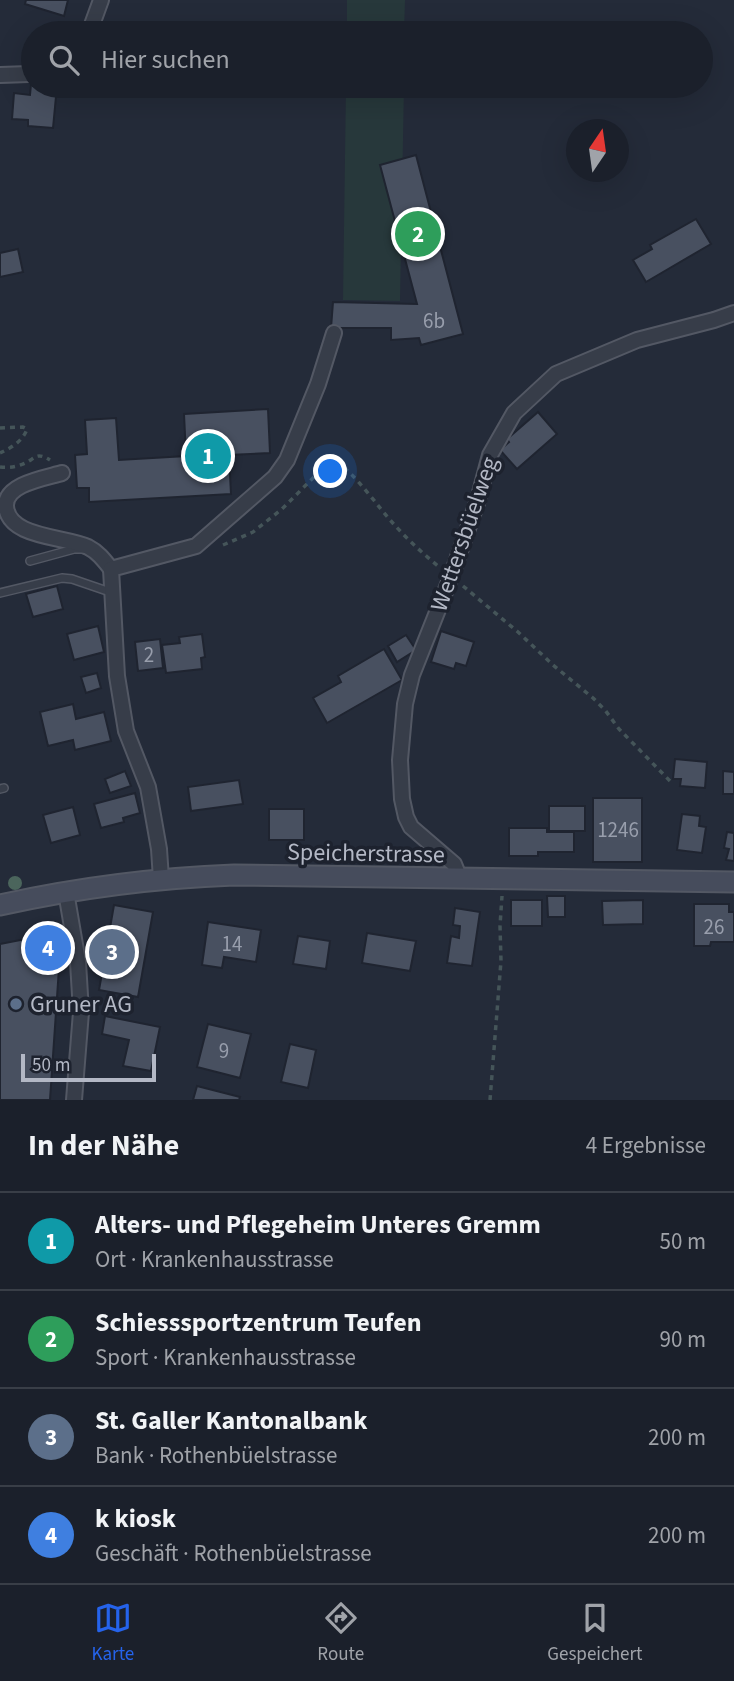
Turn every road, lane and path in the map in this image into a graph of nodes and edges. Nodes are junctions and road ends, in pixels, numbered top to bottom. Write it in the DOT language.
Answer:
graph roads {
  1 [pos="101,0"];
  2 [pos="93,21"];
  3 [pos="21,74"];
  4 [pos="0,75"];
  5 [pos="734,313"];
  6 [pos="334,333"];
  7 [pos="0,428"];
  8 [pos="0,453"];
  9 [pos="62,473"];
  10 [pos="91,548"];
  11 [pos="30,561"];
  12 [pos="111,569"];
  13 [pos="0,593"];
  14 [pos="113,594"];
  15 [pos="161,879"];
  16 [pos="460,879"];
  17 [pos="734,882"];
  18 [pos="502,891"];
  19 [pos="66,892"];
  20 [pos="0,905"];
  21 [pos="74,1100"];
  22 [pos="490,1100"];
  1 -- 2 [label="street"];
  3 -- 4 [label="street"];
  5 -- 16 [label="street, Wettersbüelweg"];
  6 -- 12 [label="street"];
  7 -- 8 [label="path"];
  9 -- 10 [label="street"];
  10 -- 11 [label="lane"];
  10 -- 12 [label="street"];
  12 -- 14 [label="street"];
  13 -- 14 [label="lane"];
  14 -- 15 [label="street"];
  15 -- 16 [label="main road, Speicherstrasse"];
  15 -- 19 [label="main road, Speicherstrasse"];
  16 -- 17 [label="main road, Speicherstrasse"];
  18 -- 22 [label="path"];
  19 -- 20 [label="main road, Speicherstrasse"];
  19 -- 21 [label="street"];
}
